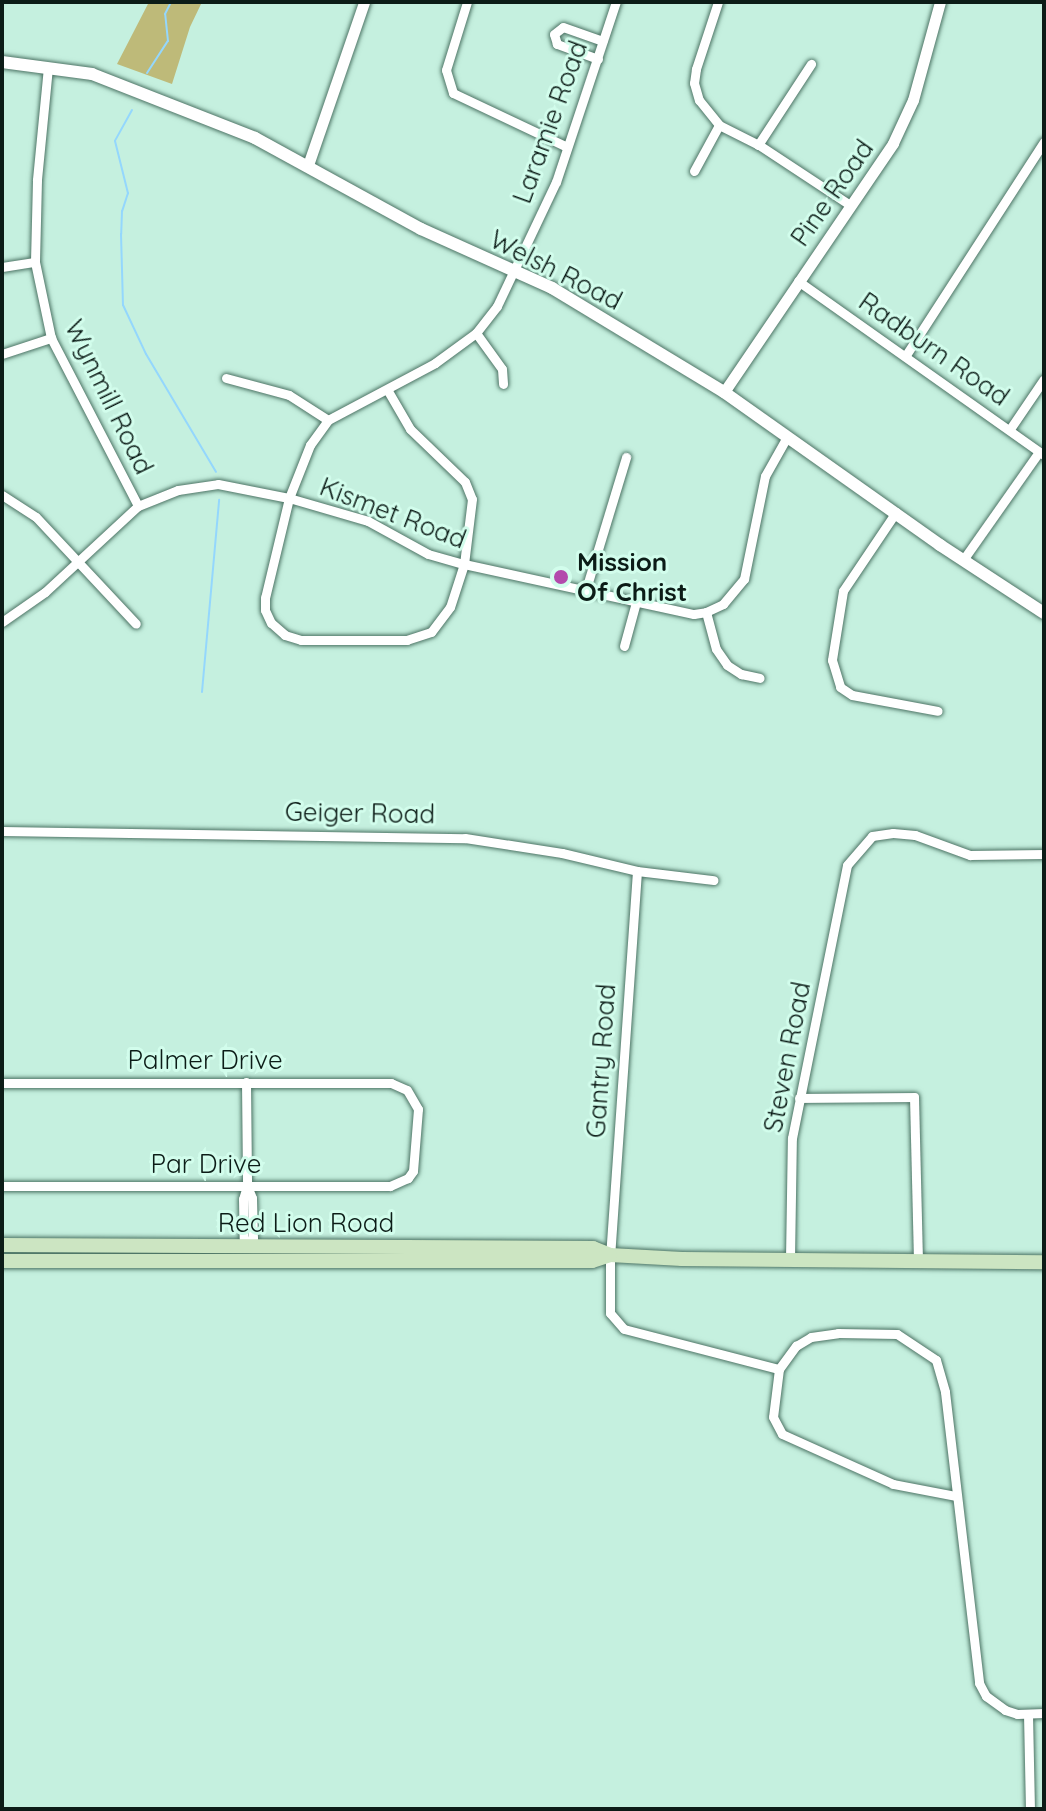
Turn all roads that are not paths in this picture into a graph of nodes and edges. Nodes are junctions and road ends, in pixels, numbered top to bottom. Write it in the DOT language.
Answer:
graph roads {
  1 [pos="364,2"];
  2 [pos="467,2"];
  3 [pos="616,2"];
  4 [pos="718,2"];
  5 [pos="940,2"];
  6 [pos="603,41"];
  7 [pos="598,59"];
  8 [pos="2,62"];
  9 [pos="811,64"];
  10 [pos="48,67"];
  11 [pos="719,125"];
  12 [pos="1044,142"];
  13 [pos="758,145"];
  14 [pos="567,147"];
  15 [pos="308,165"];
  16 [pos="694,171"];
  17 [pos="850,205"];
  18 [pos="35,262"];
  19 [pos="2,267"];
  20 [pos="514,272"];
  21 [pos="798,281"];
  22 [pos="476,333"];
  23 [pos="51,338"];
  24 [pos="2,354"];
  25 [pos="906,355"];
  26 [pos="226,378"];
  27 [pos="1044,379"];
  28 [pos="503,384"];
  29 [pos="388,391"];
  30 [pos="724,392"];
  31 [pos="328,420"];
  32 [pos="1010,429"];
  33 [pos="787,437"];
  34 [pos="1042,454"];
  35 [pos="626,457"];
  36 [pos="2,495"];
  37 [pos="289,498"];
  38 [pos="138,506"];
  39 [pos="896,512"];
  40 [pos="963,560"];
  41 [pos="78,562"];
  42 [pos="464,564"];
  43 [pos="586,589"];
  44 [pos="636,602"];
  45 [pos="706,612"];
  46 [pos="1044,613"];
  47 [pos="2,622"];
  48 [pos="136,624"];
  49 [pos="624,646"];
  50 [pos="760,678"];
  51 [pos="938,711"];
  52 [pos="2,831"];
  53 [pos="1044,854"];
  54 [pos="637,871"];
  55 [pos="713,880"];
  56 [pos="246,1082"];
  57 [pos="2,1083"];
  58 [pos="799,1098"];
  59 [pos="408,1178"];
  60 [pos="2,1186"];
  61 [pos="247,1186"];
  62 [pos="2,1245"];
  63 [pos="248,1255"];
  64 [pos="610,1255"];
  65 [pos="790,1259"];
  66 [pos="918,1260"];
  67 [pos="1044,1260"];
  68 [pos="2,1261"];
  69 [pos="779,1369"];
  70 [pos="956,1496"];
  71 [pos="1044,1713"];
  72 [pos="1028,1714"];
  73 [pos="1030,1807"];
  1 -- 15 [label="street"];
  2 -- 14 [label="street"];
  3 -- 6 [label="street, Laramie Road"];
  4 -- 11 [label="street"];
  5 -- 17 [label="street, Pine Road"];
  6 -- 7 [label="street, Laramie Road"];
  6 -- 7 [label="street"];
  7 -- 14 [label="street, Laramie Road"];
  8 -- 10 [label="main road, Welsh Road"];
  9 -- 13 [label="street"];
  10 -- 15 [label="main road, Welsh Road"];
  10 -- 18 [label="street, Wynmill Road"];
  11 -- 13 [label="street"];
  11 -- 16 [label="street"];
  12 -- 25 [label="street"];
  13 -- 17 [label="street"];
  14 -- 20 [label="street, Laramie Road"];
  15 -- 20 [label="main road, Welsh Road"];
  17 -- 21 [label="street, Pine Road"];
  18 -- 19 [label="street"];
  18 -- 23 [label="street, Wynmill Road"];
  20 -- 22 [label="street, Laramie Road"];
  20 -- 30 [label="main road, Welsh Road"];
  21 -- 25 [label="street, Radburn Road"];
  21 -- 30 [label="street, Pine Road"];
  22 -- 28 [label="street"];
  22 -- 29 [label="street, Laramie Road"];
  23 -- 24 [label="street"];
  23 -- 38 [label="street, Wynmill Road"];
  25 -- 32 [label="street, Radburn Road"];
  26 -- 31 [label="street"];
  27 -- 32 [label="street"];
  29 -- 31 [label="street, Laramie Road"];
  29 -- 42 [label="street"];
  30 -- 33 [label="main road, Welsh Road"];
  31 -- 37 [label="street, Laramie Road"];
  32 -- 34 [label="street, Radburn Road"];
  33 -- 39 [label="main road, Welsh Road"];
  33 -- 45 [label="street"];
  34 -- 40 [label="street"];
  35 -- 43 [label="street"];
  36 -- 41 [label="street"];
  37 -- 38 [label="street, Kismet Road"];
  37 -- 42 [label="street, Kismet Road"];
  37 -- 42 [label="street, Laramie Road"];
  38 -- 41 [label="street, Kismet Road"];
  39 -- 40 [label="main road, Welsh Road"];
  39 -- 51 [label="street"];
  40 -- 46 [label="main road, Welsh Road"];
  41 -- 47 [label="street, Kismet Road"];
  41 -- 48 [label="street"];
  42 -- 43 [label="street, Kismet Road"];
  43 -- 44 [label="street, Kismet Road"];
  44 -- 45 [label="street, Kismet Road"];
  44 -- 49 [label="street"];
  45 -- 50 [label="street"];
  52 -- 54 [label="street, Geiger Road"];
  53 -- 58 [label="street, Steven Road"];
  54 -- 55 [label="street, Geiger Road"];
  54 -- 64 [label="street, Gantry Road"];
  56 -- 57 [label="street, Palmer Drive"];
  56 -- 59 [label="street, Palmer Drive"];
  56 -- 61 [label="street"];
  58 -- 65 [label="street, Steven Road"];
  58 -- 66 [label="street"];
  59 -- 61 [label="street, Par Drive"];
  60 -- 61 [label="street, Par Drive"];
  61 -- 63 [label="street"];
  62 -- 63 [label="main road, Red Lion Road"];
  63 -- 64 [label="main road, Red Lion Road"];
  63 -- 68 [label="main road, Red Lion Road"];
  64 -- 65 [label="main road, Red Lion Road"];
  64 -- 69 [label="street, Gantry Road"];
  65 -- 66 [label="main road, Red Lion Road"];
  66 -- 67 [label="main road, Red Lion Road"];
  69 -- 70 [label="street"];
  69 -- 70 [label="street"];
  70 -- 72 [label="street"];
  71 -- 72 [label="street"];
  72 -- 73 [label="street"];
}
